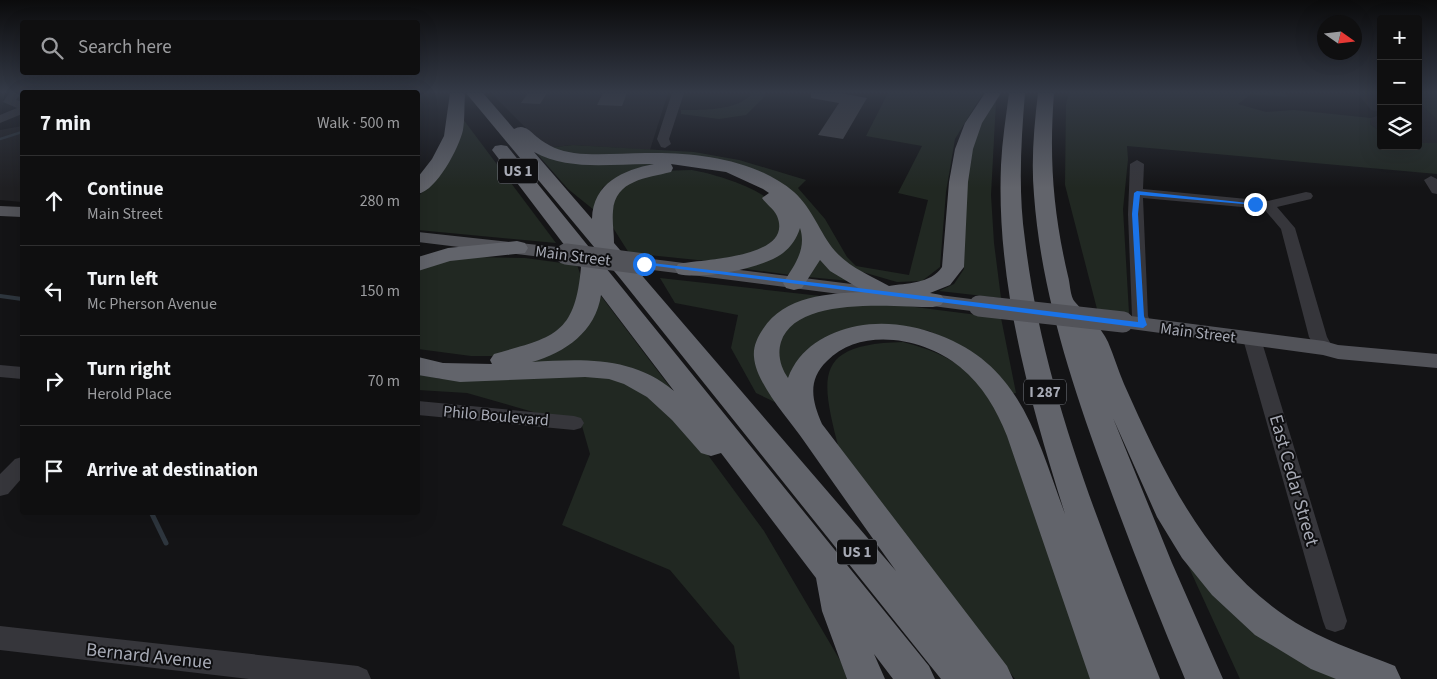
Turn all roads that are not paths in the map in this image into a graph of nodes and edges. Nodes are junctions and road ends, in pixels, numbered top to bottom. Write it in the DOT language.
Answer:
graph roads {
  1 [pos="455,125"];
  2 [pos="488,125"];
  3 [pos="500,125"];
  4 [pos="514,125"];
  5 [pos="668,125"];
  6 [pos="973,125"];
  7 [pos="1013,125"];
  8 [pos="1043,125"];
  9 [pos="664,144"];
  10 [pos="1137,164"];
  11 [pos="420,186"];
  12 [pos="1137,193"];
  13 [pos="1306,196"];
  14 [pos="1268,205"];
  15 [pos="0,210"];
  16 [pos="20,212"];
  17 [pos="813,233"];
  18 [pos="420,238"];
  19 [pos="517,248"];
  20 [pos="597,254"];
  21 [pos="420,263"];
  22 [pos="686,269"];
  23 [pos="794,283"];
  24 [pos="885,294"];
  25 [pos="932,300"];
  26 [pos="1063,300"];
  27 [pos="1133,324"];
  28 [pos="1252,339"];
  29 [pos="1324,348"];
  30 [pos="420,354"];
  31 [pos="1437,355"];
  32 [pos="1437,361"];
  33 [pos="420,366"];
  34 [pos="0,371"];
  35 [pos="20,373"];
  36 [pos="420,408"];
  37 [pos="574,422"];
  38 [pos="810,428"];
  39 [pos="20,467"];
  40 [pos="0,488"];
  41 [pos="772,495"];
  42 [pos="832,572"];
  43 [pos="1335,621"];
  44 [pos="0,638"];
  45 [pos="358,679"];
  46 [pos="866,679"];
  47 [pos="916,679"];
  48 [pos="964,679"];
  49 [pos="994,679"];
  50 [pos="1109,679"];
  51 [pos="1141,679"];
  52 [pos="1204,679"];
  53 [pos="1382,679"];
  1 -- 11 [label="highway"];
  2 -- 20 [label="highway, US 1"];
  3 -- 20 [label="highway, US 1"];
  4 -- 17 [label="highway"];
  5 -- 9 [label="street"];
  6 -- 24 [label="highway"];
  7 -- 51 [label="highway, I 287"];
  8 -- 26 [label="highway, I 287"];
  10 -- 12 [label="street"];
  12 -- 14 [label="street"];
  12 -- 27 [label="street"];
  13 -- 14 [label="street"];
  14 -- 29 [label="street"];
  15 -- 16 [label="main road"];
  17 -- 23 [label="highway"];
  17 -- 24 [label="highway"];
  18 -- 19 [label="main road, Main Street"];
  19 -- 21 [label="highway"];
  19 -- 22 [label="main road, Main Street, bridge"];
  20 -- 22 [label="highway"];
  20 -- 30 [label="highway"];
  20 -- 41 [label="highway, US 1"];
  20 -- 48 [label="highway, US 1"];
  22 -- 23 [label="main road, Main Street"];
  23 -- 24 [label="main road, Main Street"];
  24 -- 25 [label="main road, Main Street"];
  25 -- 27 [label="main road, Main Street, bridge"];
  25 -- 38 [label="highway"];
  26 -- 52 [label="highway, I 287"];
  26 -- 53 [label="highway"];
  27 -- 28 [label="main road, Main Street"];
  28 -- 29 [label="main road, Main Street"];
  28 -- 43 [label="street, East Cedar Street"];
  29 -- 31 [label="main road, Main Street"];
  29 -- 32 [label="main road, Main Street"];
  33 -- 41 [label="highway"];
  34 -- 35 [label="street"];
  36 -- 37 [label="street, Philo Boulevard"];
  38 -- 49 [label="highway"];
  38 -- 50 [label="highway"];
  39 -- 40 [label="street"];
  41 -- 42 [label="highway, US 1"];
  42 -- 46 [label="highway"];
  42 -- 47 [label="highway, US 1"];
  44 -- 45 [label="street, Bernard Avenue"];
}
